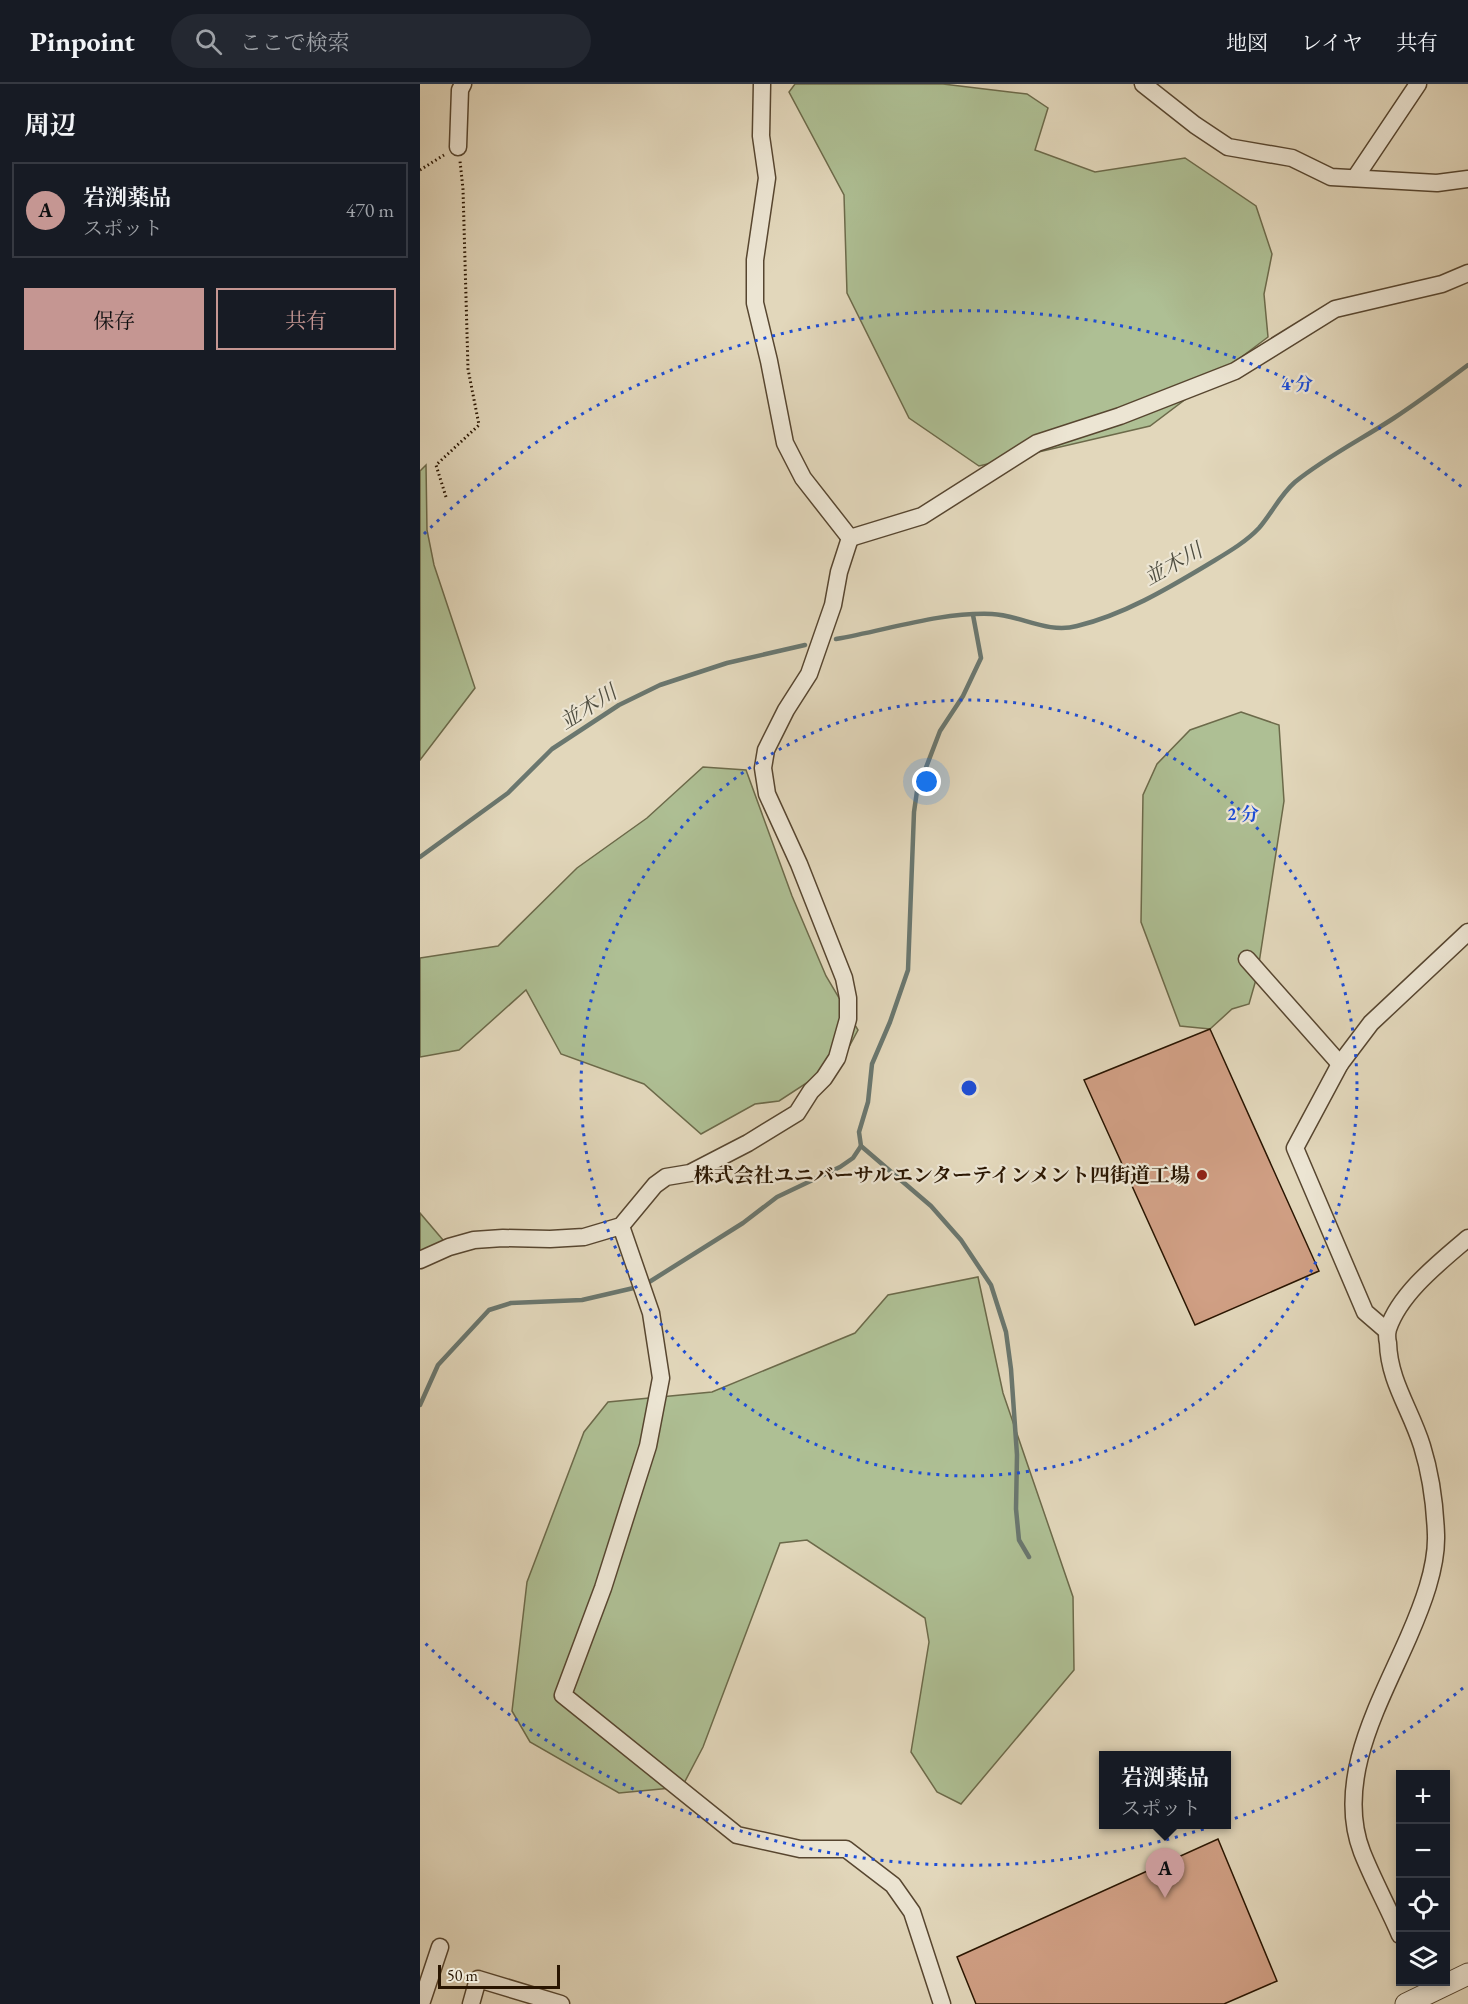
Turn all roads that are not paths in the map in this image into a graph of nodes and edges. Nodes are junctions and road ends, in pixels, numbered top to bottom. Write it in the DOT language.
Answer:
graph roads {
  1 [pos="463,84"];
  2 [pos="762,84"];
  3 [pos="1143,84"];
  4 [pos="1418,84"];
  5 [pos="458,147"];
  6 [pos="1355,178"];
  7 [pos="1468,179"];
  8 [pos="1468,273"];
  9 [pos="850,538"];
  10 [pos="1468,932"];
  11 [pos="1247,959"];
  12 [pos="1340,1064"];
  13 [pos="621,1226"];
  14 [pos="1468,1238"];
  15 [pos="420,1260"];
  16 [pos="1387,1331"];
  17 [pos="1400,1932"];
  18 [pos="440,1947"];
  19 [pos="1468,1974"];
  20 [pos="1425,1988"];
  21 [pos="421,2004"];
  22 [pos="471,2004"];
  23 [pos="561,2004"];
  24 [pos="942,2004"];
  25 [pos="1406,2004"];
  1 -- 5 [label="street"];
  2 -- 9 [label="street"];
  3 -- 6 [label="street"];
  4 -- 6 [label="street"];
  6 -- 7 [label="street"];
  8 -- 9 [label="street"];
  9 -- 13 [label="street"];
  10 -- 12 [label="street"];
  11 -- 12 [label="street"];
  12 -- 16 [label="street"];
  13 -- 15 [label="street"];
  13 -- 24 [label="street"];
  14 -- 16 [label="street"];
  16 -- 17 [label="street"];
  18 -- 21 [label="street"];
  19 -- 20 [label="street"];
  20 -- 25 [label="street"];
  22 -- 23 [label="street"];
}
